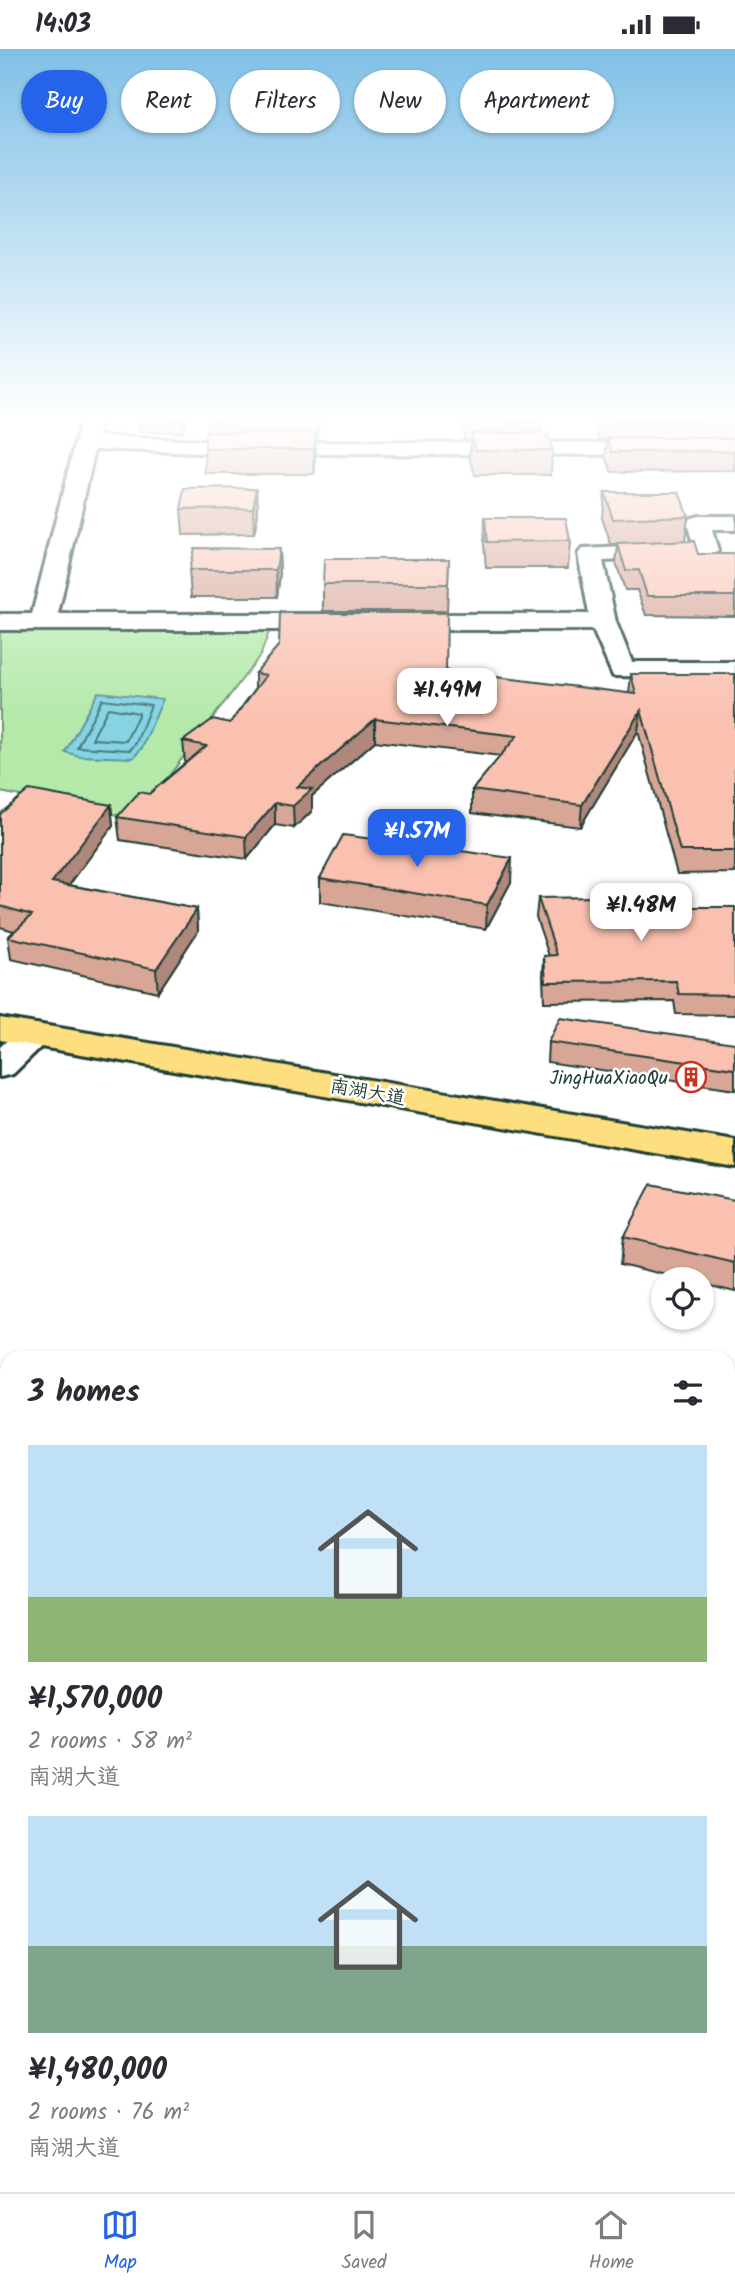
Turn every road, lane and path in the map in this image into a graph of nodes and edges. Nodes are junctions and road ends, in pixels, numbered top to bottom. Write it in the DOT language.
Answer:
graph roads {
  1 [pos="67,520"];
  2 [pos="735,523"];
  3 [pos="0,622"];
  4 [pos="43,622"];
  5 [pos="603,622"];
  6 [pos="735,670"];
  7 [pos="0,1008"];
  8 [pos="17,1032"];
  9 [pos="0,1066"];
  10 [pos="735,1131"];
  11 [pos="735,1154"];
  1 -- 4 [label="street"];
  2 -- 5 [label="street"];
  3 -- 4 [label="street"];
  4 -- 5 [label="street"];
  5 -- 6 [label="street"];
  7 -- 10 [label="main road, 南湖大道"];
  8 -- 9 [label="street"];
  8 -- 11 [label="main road, 南湖大道"];
}
